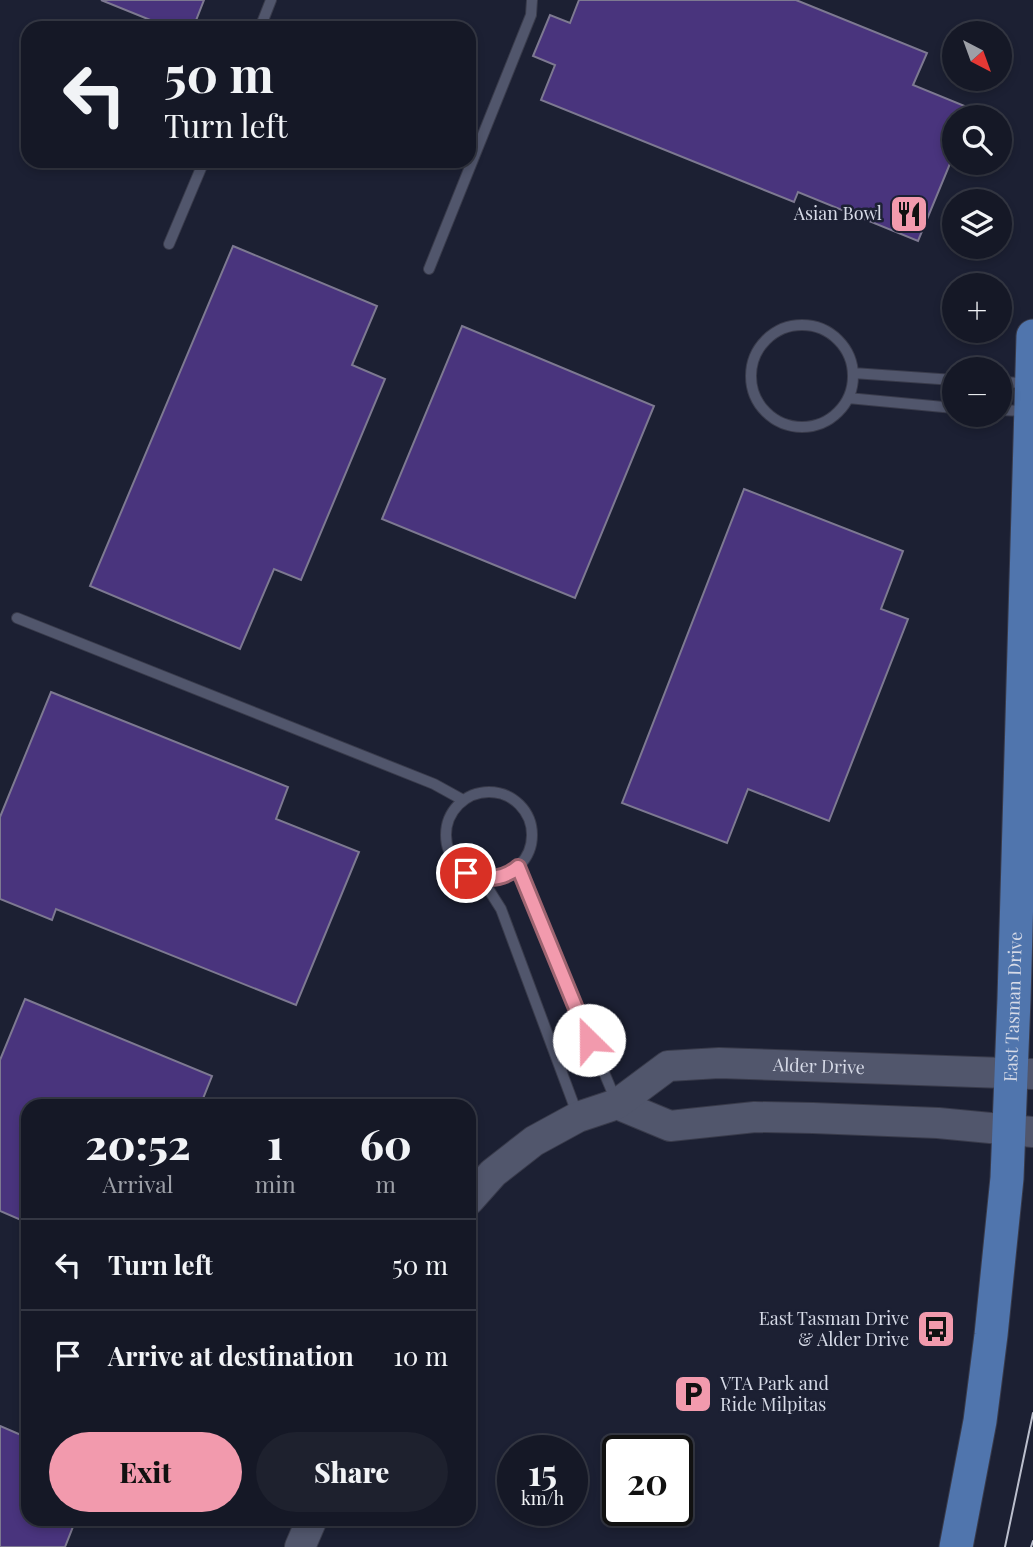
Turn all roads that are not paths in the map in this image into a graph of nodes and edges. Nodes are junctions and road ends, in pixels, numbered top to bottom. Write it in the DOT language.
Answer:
graph roads {
  1 [pos="271,0"];
  2 [pos="532,0"];
  3 [pos="263,21"];
  4 [pos="476,152"];
  5 [pos="201,168"];
  6 [pos="470,168"];
  7 [pos="169,244"];
  8 [pos="429,269"];
  9 [pos="1033,336"];
  10 [pos="853,373"];
  11 [pos="942,379"];
  12 [pos="1015,396"];
  13 [pos="848,398"];
  14 [pos="942,407"];
  15 [pos="16,618"];
  16 [pos="463,800"];
  17 [pos="518,867"];
  18 [pos="482,879"];
  19 [pos="1022,1074"];
  20 [pos="617,1104"];
  21 [pos="578,1117"];
  22 [pos="1021,1130"];
  23 [pos="476,1192"];
  24 [pos="309,1526"];
  25 [pos="300,1547"];
  26 [pos="956,1547"];
  1 -- 3 [label="lane"];
  2 -- 4 [label="lane"];
  5 -- 7 [label="lane"];
  6 -- 8 [label="lane"];
  9 -- 12 [label="main road, East Tasman Drive"];
  10 -- 11 [label="lane"];
  10 -- 13 [label="lane"];
  10 -- 13 [label="lane"];
  12 -- 19 [label="main road, East Tasman Drive"];
  13 -- 14 [label="lane"];
  15 -- 16 [label="lane"];
  16 -- 17 [label="lane"];
  16 -- 18 [label="lane"];
  17 -- 18 [label="lane"];
  17 -- 20 [label="lane"];
  18 -- 21 [label="lane"];
  19 -- 20 [label="street, Alder Drive"];
  19 -- 22 [label="main road, East Tasman Drive"];
  20 -- 21 [label="street, Alder Drive"];
  20 -- 22 [label="street"];
  21 -- 23 [label="street, Alder Drive"];
  22 -- 26 [label="main road, East Tasman Drive"];
  24 -- 25 [label="street"];
}
